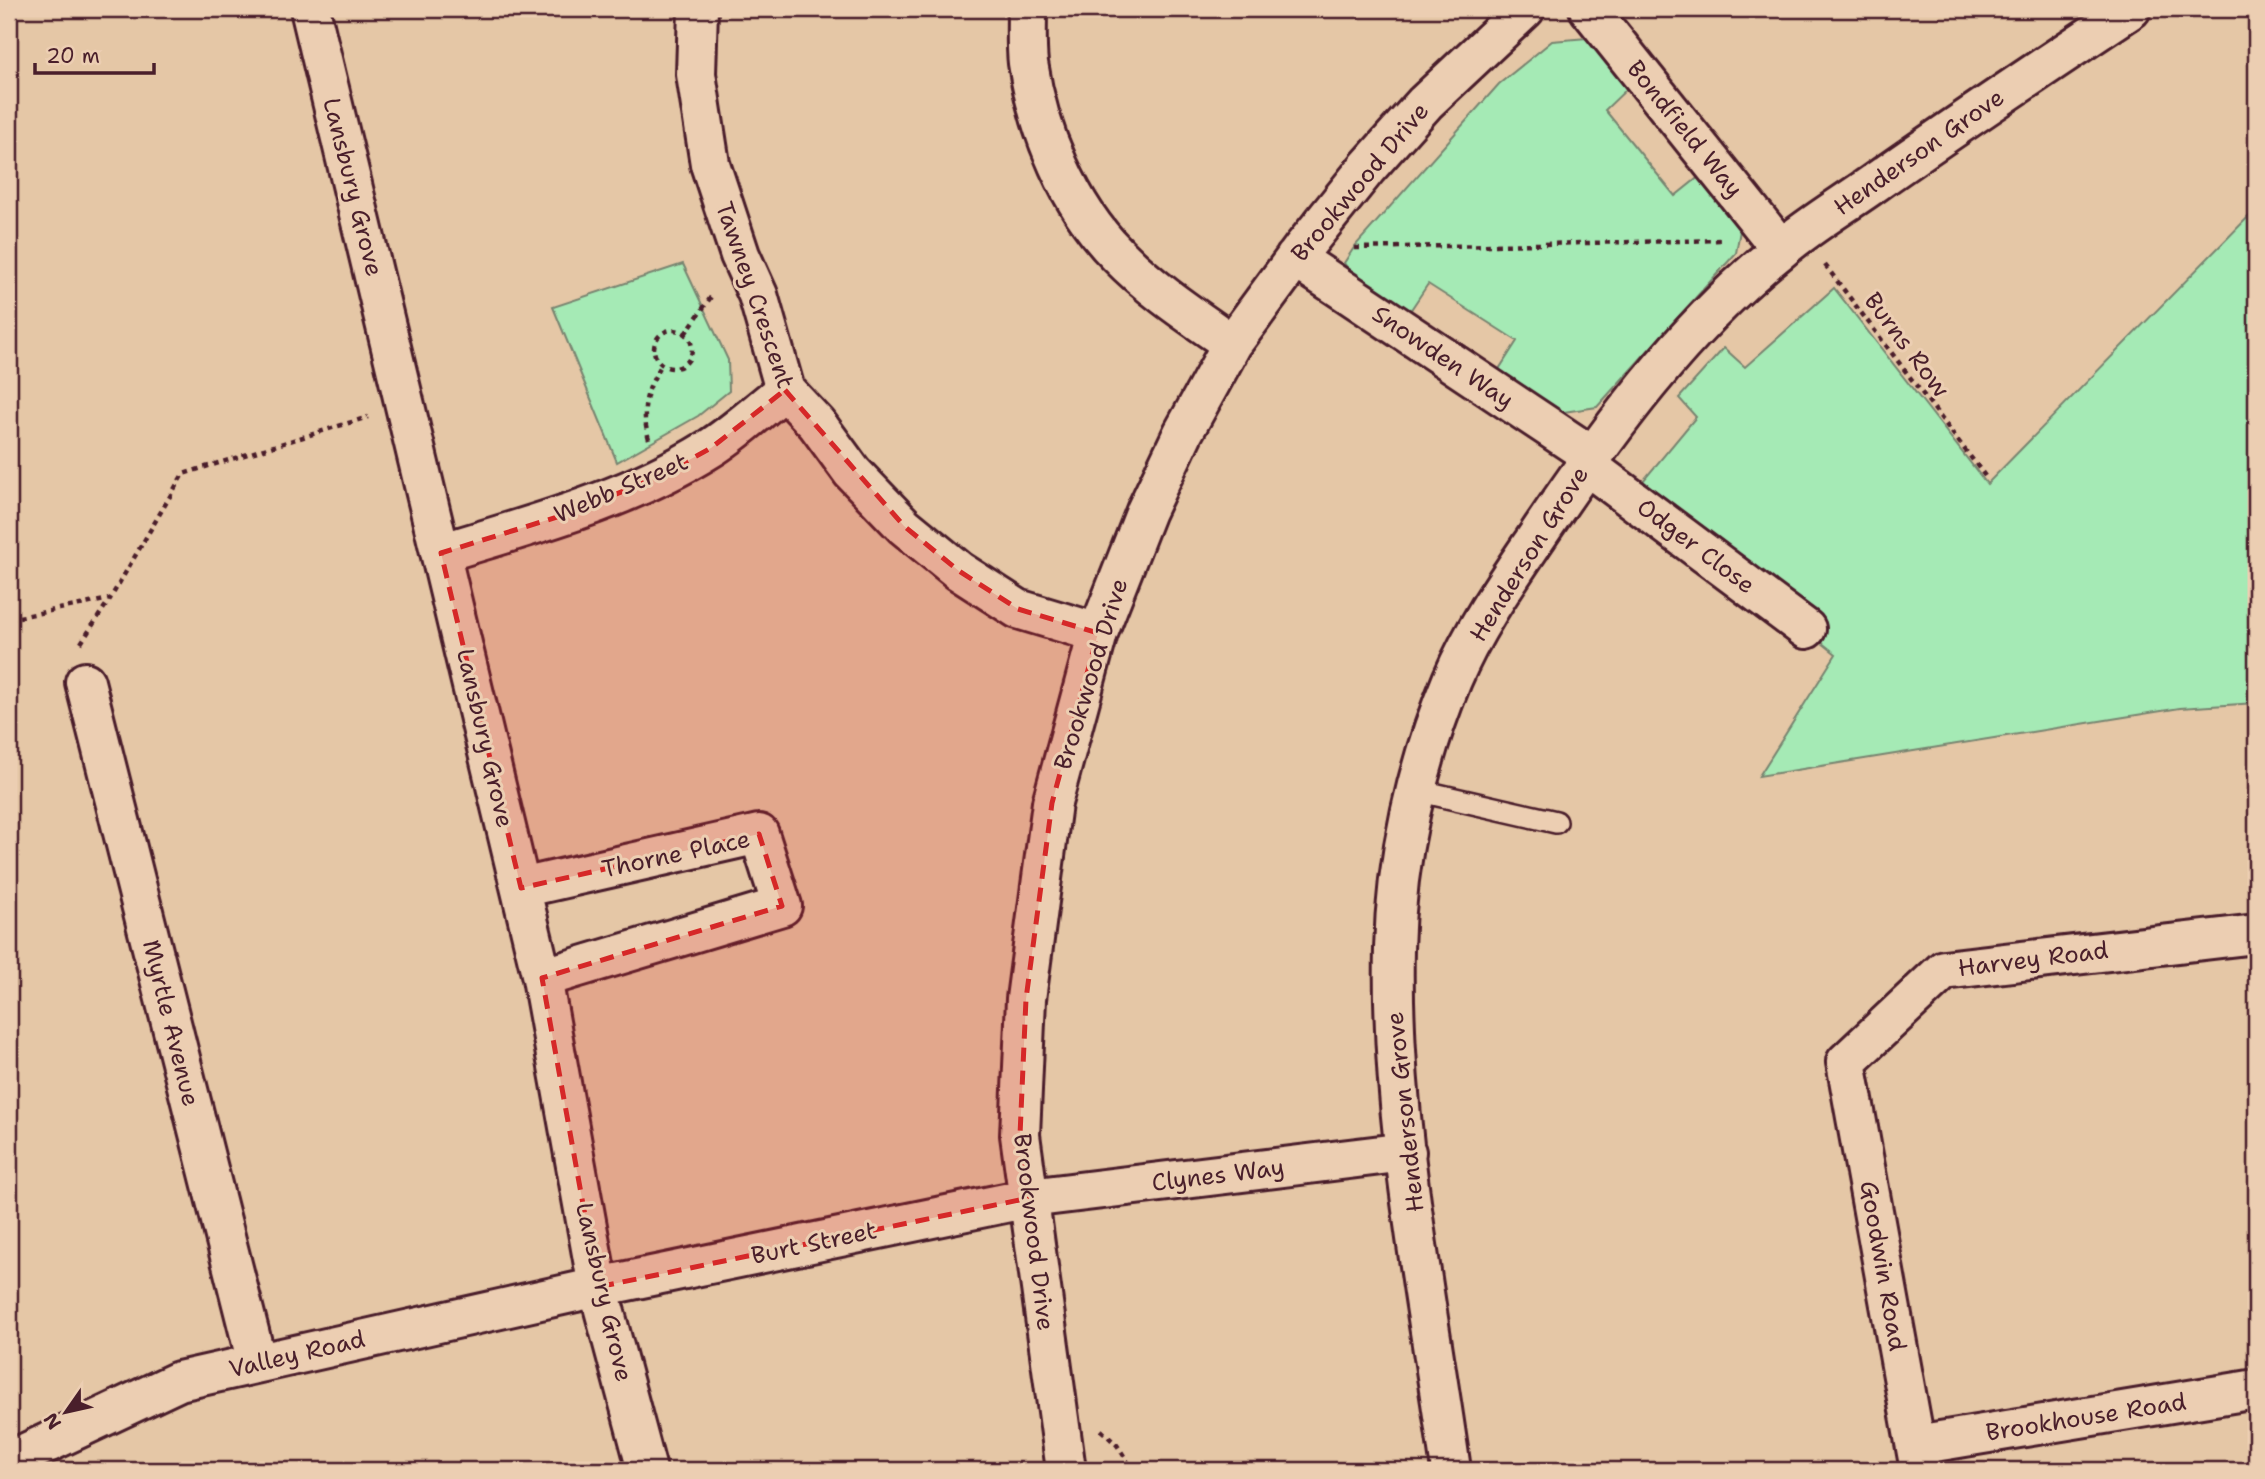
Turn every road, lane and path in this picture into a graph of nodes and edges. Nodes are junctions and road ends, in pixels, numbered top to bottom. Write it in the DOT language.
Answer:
graph roads {
  1 [pos="310,9"];
  2 [pos="698,9"];
  3 [pos="1027,9"];
  4 [pos="1525,9"];
  5 [pos="1589,9"];
  6 [pos="2131,9"];
  7 [pos="1785,241"];
  8 [pos="1299,254"];
  9 [pos="1233,344"];
  10 [pos="662,364"];
  11 [pos="785,390"];
  12 [pos="406,405"];
  13 [pos="1588,460"];
  14 [pos="660,476"];
  15 [pos="1985,476"];
  16 [pos="441,553"];
  17 [pos="110,600"];
  18 [pos="9,619"];
  19 [pos="1806,629"];
  20 [pos="1098,633"];
  21 [pos="85,682"];
  22 [pos="1416,790"];
  23 [pos="1556,822"];
  24 [pos="521,888"];
  25 [pos="2256,934"];
  26 [pos="542,978"];
  27 [pos="1846,1062"];
  28 [pos="1406,1152"];
  29 [pos="1029,1198"];
  30 [pos="598,1287"];
  31 [pos="257,1363"];
  32 [pos="2256,1390"];
  33 [pos="1918,1457"];
  34 [pos="9,1461"];
  35 [pos="647,1470"];
  36 [pos="1066,1470"];
  37 [pos="1451,1470"];
  1 -- 12 [label="street, Lansbury Grove"];
  2 -- 11 [label="street, Tawney Crescent"];
  3 -- 9 [label="street"];
  4 -- 8 [label="street, Brookwood Drive"];
  5 -- 7 [label="street, Bondfield Way"];
  6 -- 7 [label="street, Henderson Grove"];
  7 -- 8 [label="path"];
  7 -- 13 [label="street, Henderson Grove"];
  7 -- 15 [label="path, Burns Row"];
  8 -- 9 [label="street, Brookwood Drive"];
  8 -- 13 [label="street, Snowden Way"];
  9 -- 20 [label="street, Brookwood Drive"];
  10 -- 10 [label="path"];
  10 -- 14 [label="path"];
  11 -- 14 [label="street, Webb Street"];
  11 -- 20 [label="street, Tawney Crescent"];
  12 -- 16 [label="street, Lansbury Grove"];
  12 -- 17 [label="path"];
  13 -- 19 [label="street, Odger Close"];
  13 -- 22 [label="street, Henderson Grove"];
  14 -- 16 [label="street, Webb Street"];
  16 -- 24 [label="street, Lansbury Grove"];
  17 -- 18 [label="path"];
  17 -- 21 [label="path"];
  20 -- 29 [label="street, Brookwood Drive"];
  21 -- 31 [label="street, Myrtle Avenue"];
  22 -- 23 [label="lane"];
  22 -- 28 [label="street, Henderson Grove"];
  24 -- 26 [label="street, Lansbury Grove"];
  24 -- 26 [label="street, Thorne Place"];
  25 -- 27 [label="street, Harvey Road"];
  26 -- 30 [label="street, Lansbury Grove"];
  27 -- 33 [label="street, Goodwin Road"];
  28 -- 29 [label="street, Clynes Way"];
  28 -- 37 [label="street, Henderson Grove"];
  29 -- 30 [label="street, Burt Street"];
  29 -- 36 [label="street, Brookwood Drive"];
  30 -- 31 [label="street, Valley Road"];
  30 -- 35 [label="street, Lansbury Grove"];
  31 -- 34 [label="street, Valley Road"];
  32 -- 33 [label="street, Brookhouse Road"];
}
